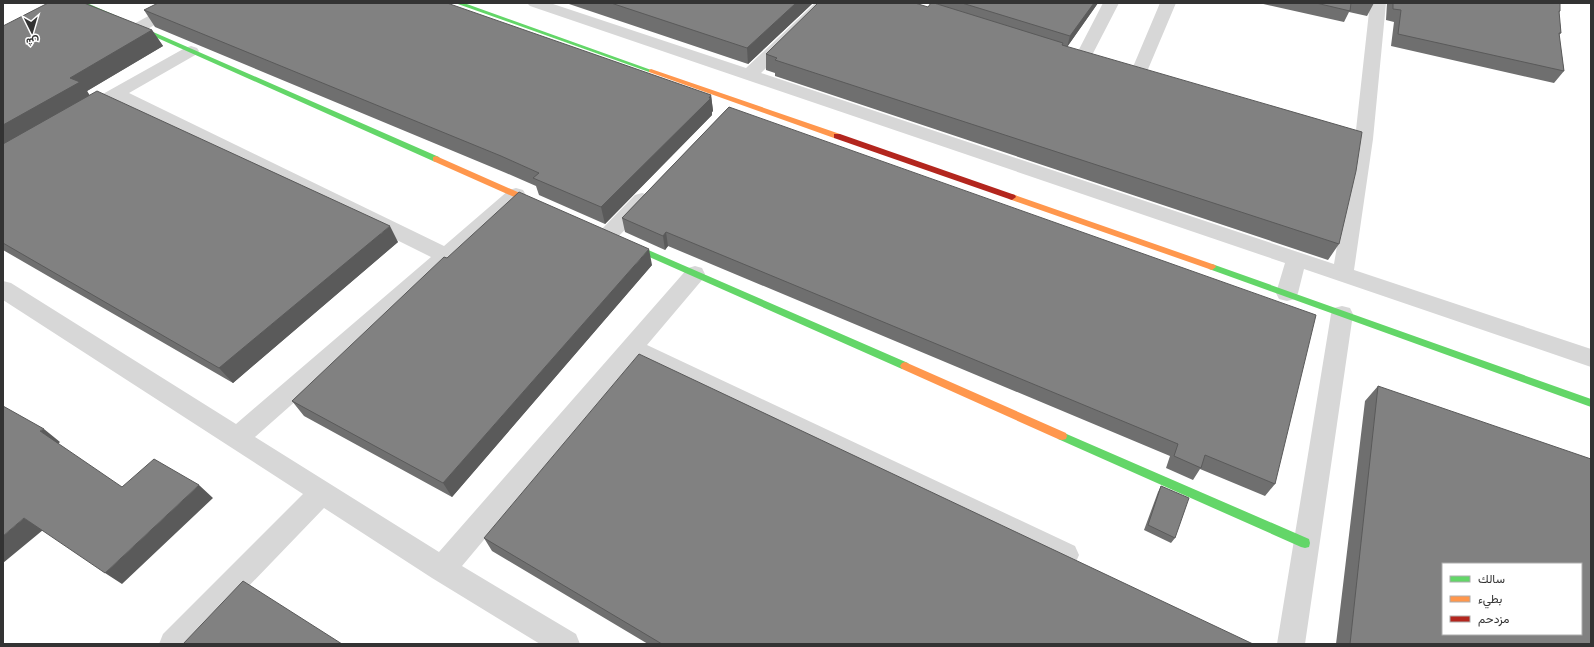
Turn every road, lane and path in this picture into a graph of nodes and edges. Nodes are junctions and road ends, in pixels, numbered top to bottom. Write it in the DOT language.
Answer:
graph roads {
  1 [pos="82,3"];
  2 [pos="183,3"];
  3 [pos="458,3"];
  4 [pos="534,3"];
  5 [pos="824,3"];
  6 [pos="1111,3"];
  7 [pos="1168,3"];
  8 [pos="1378,3"];
  9 [pos="138,28"];
  10 [pos="191,51"];
  11 [pos="1082,58"];
  12 [pos="1138,74"];
  13 [pos="749,75"];
  14 [pos="117,94"];
  15 [pos="738,101"];
  16 [pos="90,109"];
  17 [pos="721,118"];
  18 [pos="657,185"];
  19 [pos="516,195"];
  20 [pos="551,210"];
  21 [pos="605,234"];
  22 [pos="446,256"];
  23 [pos="1296,258"];
  24 [pos="695,274"];
  25 [pos="1343,275"];
  26 [pos="3,289"];
  27 [pos="1287,293"];
  28 [pos="1342,314"];
  29 [pos="632,348"];
  30 [pos="1591,358"];
  31 [pos="1591,403"];
  32 [pos="237,438"];
  33 [pos="322,492"];
  34 [pos="1305,543"];
  35 [pos="1086,565"];
  36 [pos="442,569"];
  37 [pos="173,644"];
  38 [pos="566,644"];
  39 [pos="1291,644"];
  1 -- 9 [label="street"];
  2 -- 9 [label="street"];
  3 -- 15 [label="street"];
  4 -- 13 [label="street"];
  5 -- 13 [label="street"];
  6 -- 11 [label="street"];
  7 -- 12 [label="street"];
  8 -- 25 [label="street"];
  9 -- 10 [label="street"];
  10 -- 14 [label="street"];
  10 -- 19 [label="street"];
  13 -- 23 [label="street"];
  14 -- 16 [label="street"];
  14 -- 22 [label="street"];
  15 -- 17 [label="street"];
  15 -- 27 [label="street"];
  18 -- 21 [label="street"];
  19 -- 20 [label="street"];
  19 -- 22 [label="street"];
  21 -- 24 [label="street"];
  22 -- 32 [label="street"];
  23 -- 25 [label="street"];
  23 -- 27 [label="street"];
  24 -- 29 [label="street"];
  24 -- 34 [label="street"];
  25 -- 30 [label="street"];
  26 -- 32 [label="street"];
  27 -- 28 [label="street"];
  28 -- 31 [label="street"];
  28 -- 34 [label="street"];
  29 -- 35 [label="street"];
  29 -- 36 [label="street"];
  32 -- 33 [label="street"];
  33 -- 36 [label="street"];
  33 -- 37 [label="street"];
  34 -- 39 [label="street"];
  36 -- 38 [label="street"];
}
